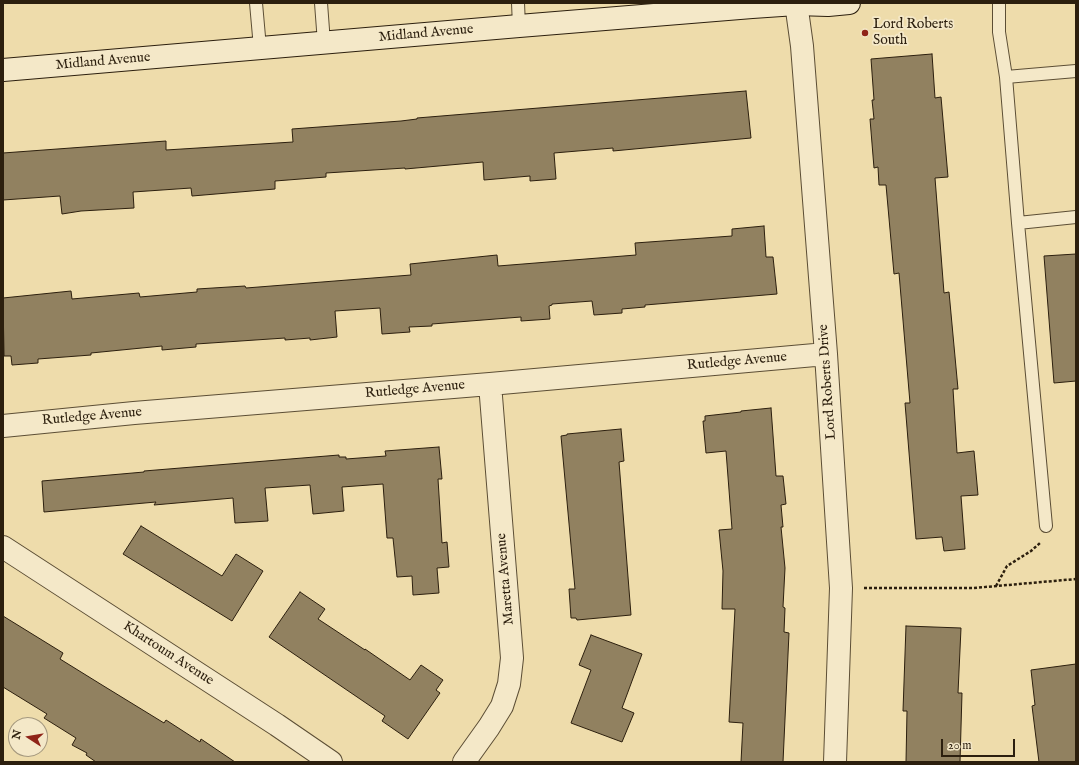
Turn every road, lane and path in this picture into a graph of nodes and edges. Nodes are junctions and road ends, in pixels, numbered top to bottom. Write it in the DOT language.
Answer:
graph roads {
  1 [pos="256,3"];
  2 [pos="321,3"];
  3 [pos="518,3"];
  4 [pos="796,3"];
  5 [pos="848,3"];
  6 [pos="999,3"];
  7 [pos="519,26"];
  8 [pos="324,43"];
  9 [pos="260,48"];
  10 [pos="3,70"];
  11 [pos="1076,71"];
  12 [pos="1006,77"];
  13 [pos="1076,217"];
  14 [pos="1018,223"];
  15 [pos="826,354"];
  16 [pos="490,384"];
  17 [pos="3,426"];
  18 [pos="1045,532"];
  19 [pos="3,547"];
  20 [pos="1076,580"];
  21 [pos="995,586"];
  22 [pos="841,588"];
  23 [pos="331,762"];
  24 [pos="464,762"];
  25 [pos="835,762"];
  1 -- 9 [label="lane"];
  2 -- 8 [label="lane"];
  3 -- 7 [label="lane"];
  4 -- 5 [label="street, Midland Avenue"];
  4 -- 7 [label="street, Midland Avenue"];
  4 -- 15 [label="street, Lord Roberts Drive"];
  6 -- 12 [label="lane"];
  7 -- 8 [label="street, Midland Avenue"];
  8 -- 9 [label="street, Midland Avenue"];
  9 -- 10 [label="street, Midland Avenue"];
  11 -- 12 [label="lane"];
  12 -- 14 [label="lane"];
  13 -- 14 [label="lane"];
  14 -- 18 [label="lane"];
  15 -- 16 [label="street, Rutledge Avenue"];
  15 -- 22 [label="street, Lord Roberts Drive"];
  16 -- 17 [label="street, Rutledge Avenue"];
  16 -- 24 [label="street, Maretta Avenue"];
  18 -- 21 [label="path"];
  19 -- 23 [label="street, Khartoum Avenue"];
  20 -- 21 [label="path"];
  21 -- 22 [label="path"];
  22 -- 25 [label="street, Lord Roberts Drive"];
}
